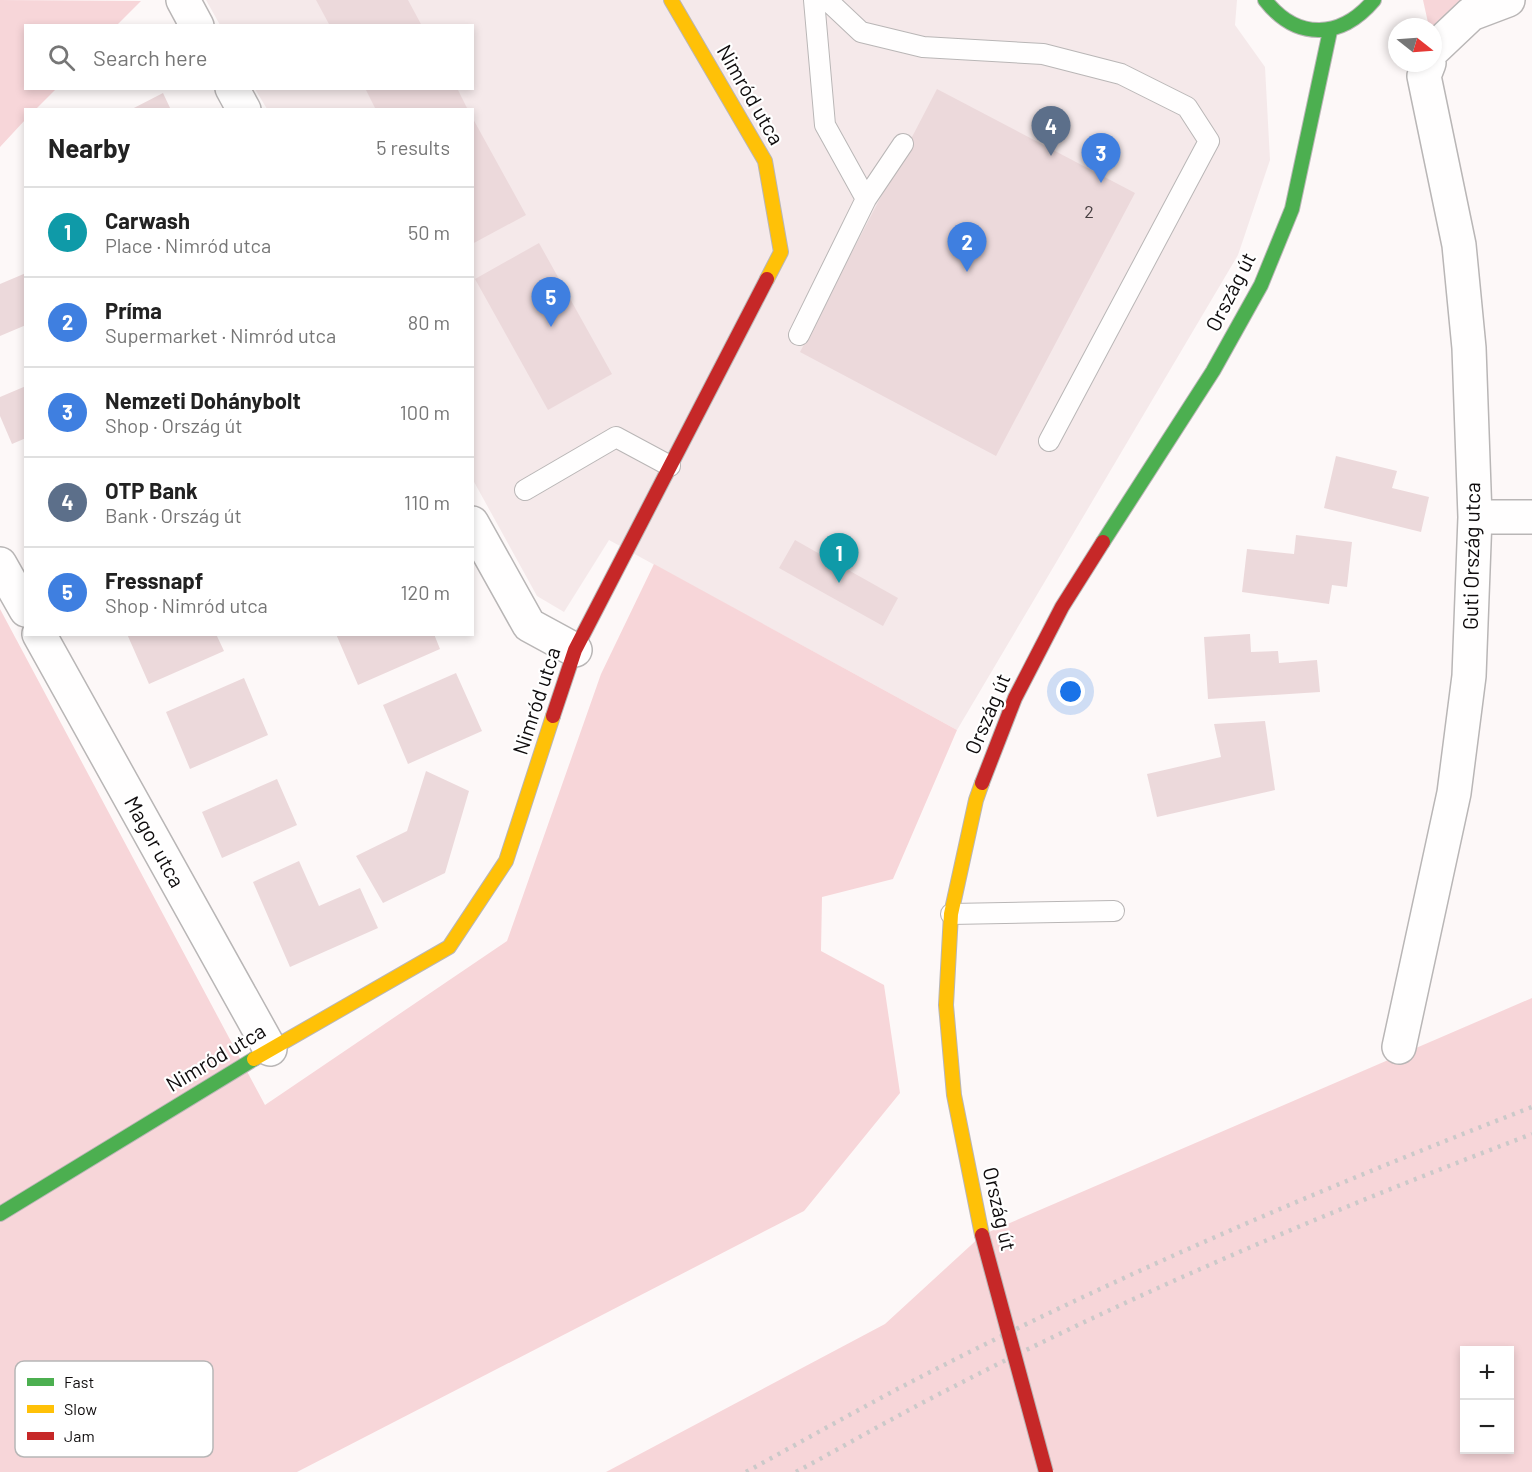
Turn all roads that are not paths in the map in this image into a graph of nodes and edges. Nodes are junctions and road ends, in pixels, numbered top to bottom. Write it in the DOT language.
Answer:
graph roads {
  1 [pos="183,0"];
  2 [pos="671,0"];
  3 [pos="814,0"];
  4 [pos="827,0"];
  5 [pos="1265,0"];
  6 [pos="1374,0"];
  7 [pos="1508,0"];
  8 [pos="1461,7"];
  9 [pos="196,24"];
  10 [pos="1330,31"];
  11 [pos="1442,37"];
  12 [pos="1425,72"];
  13 [pos="233,90"];
  14 [pos="243,108"];
  15 [pos="903,144"];
  16 [pos="866,199"];
  17 [pos="799,335"];
  18 [pos="1049,441"];
  19 [pos="670,466"];
  20 [pos="525,490"];
  21 [pos="1475,517"];
  22 [pos="1532,517"];
  23 [pos="474,527"];
  24 [pos="0,564"];
  25 [pos="24,606"];
  26 [pos="40,636"];
  27 [pos="575,650"];
  28 [pos="1114,911"];
  29 [pos="951,915"];
  30 [pos="1399,1047"];
  31 [pos="270,1049"];
  32 [pos="0,1214"];
  33 [pos="1046,1472"];
  1 -- 9 [label="street"];
  2 -- 19 [label="main road, Nimród utca"];
  3 -- 16 [label="lane"];
  4 -- 18 [label="lane"];
  5 -- 10 [label="main road"];
  6 -- 10 [label="main road"];
  7 -- 8 [label="street"];
  8 -- 11 [label="street"];
  10 -- 29 [label="main road, Ország út"];
  12 -- 21 [label="street, Guti Ország utca"];
  13 -- 14 [label="street"];
  15 -- 16 [label="lane"];
  16 -- 17 [label="lane"];
  19 -- 20 [label="lane"];
  19 -- 27 [label="main road, Nimród utca"];
  21 -- 22 [label="street"];
  21 -- 30 [label="street, Guti Ország utca"];
  23 -- 27 [label="street"];
  24 -- 25 [label="street"];
  26 -- 31 [label="street, Magor utca"];
  27 -- 31 [label="main road, Nimród utca"];
  28 -- 29 [label="lane"];
  29 -- 33 [label="main road, Ország út, bridge"];
  31 -- 32 [label="main road, Nimród utca"];
}
